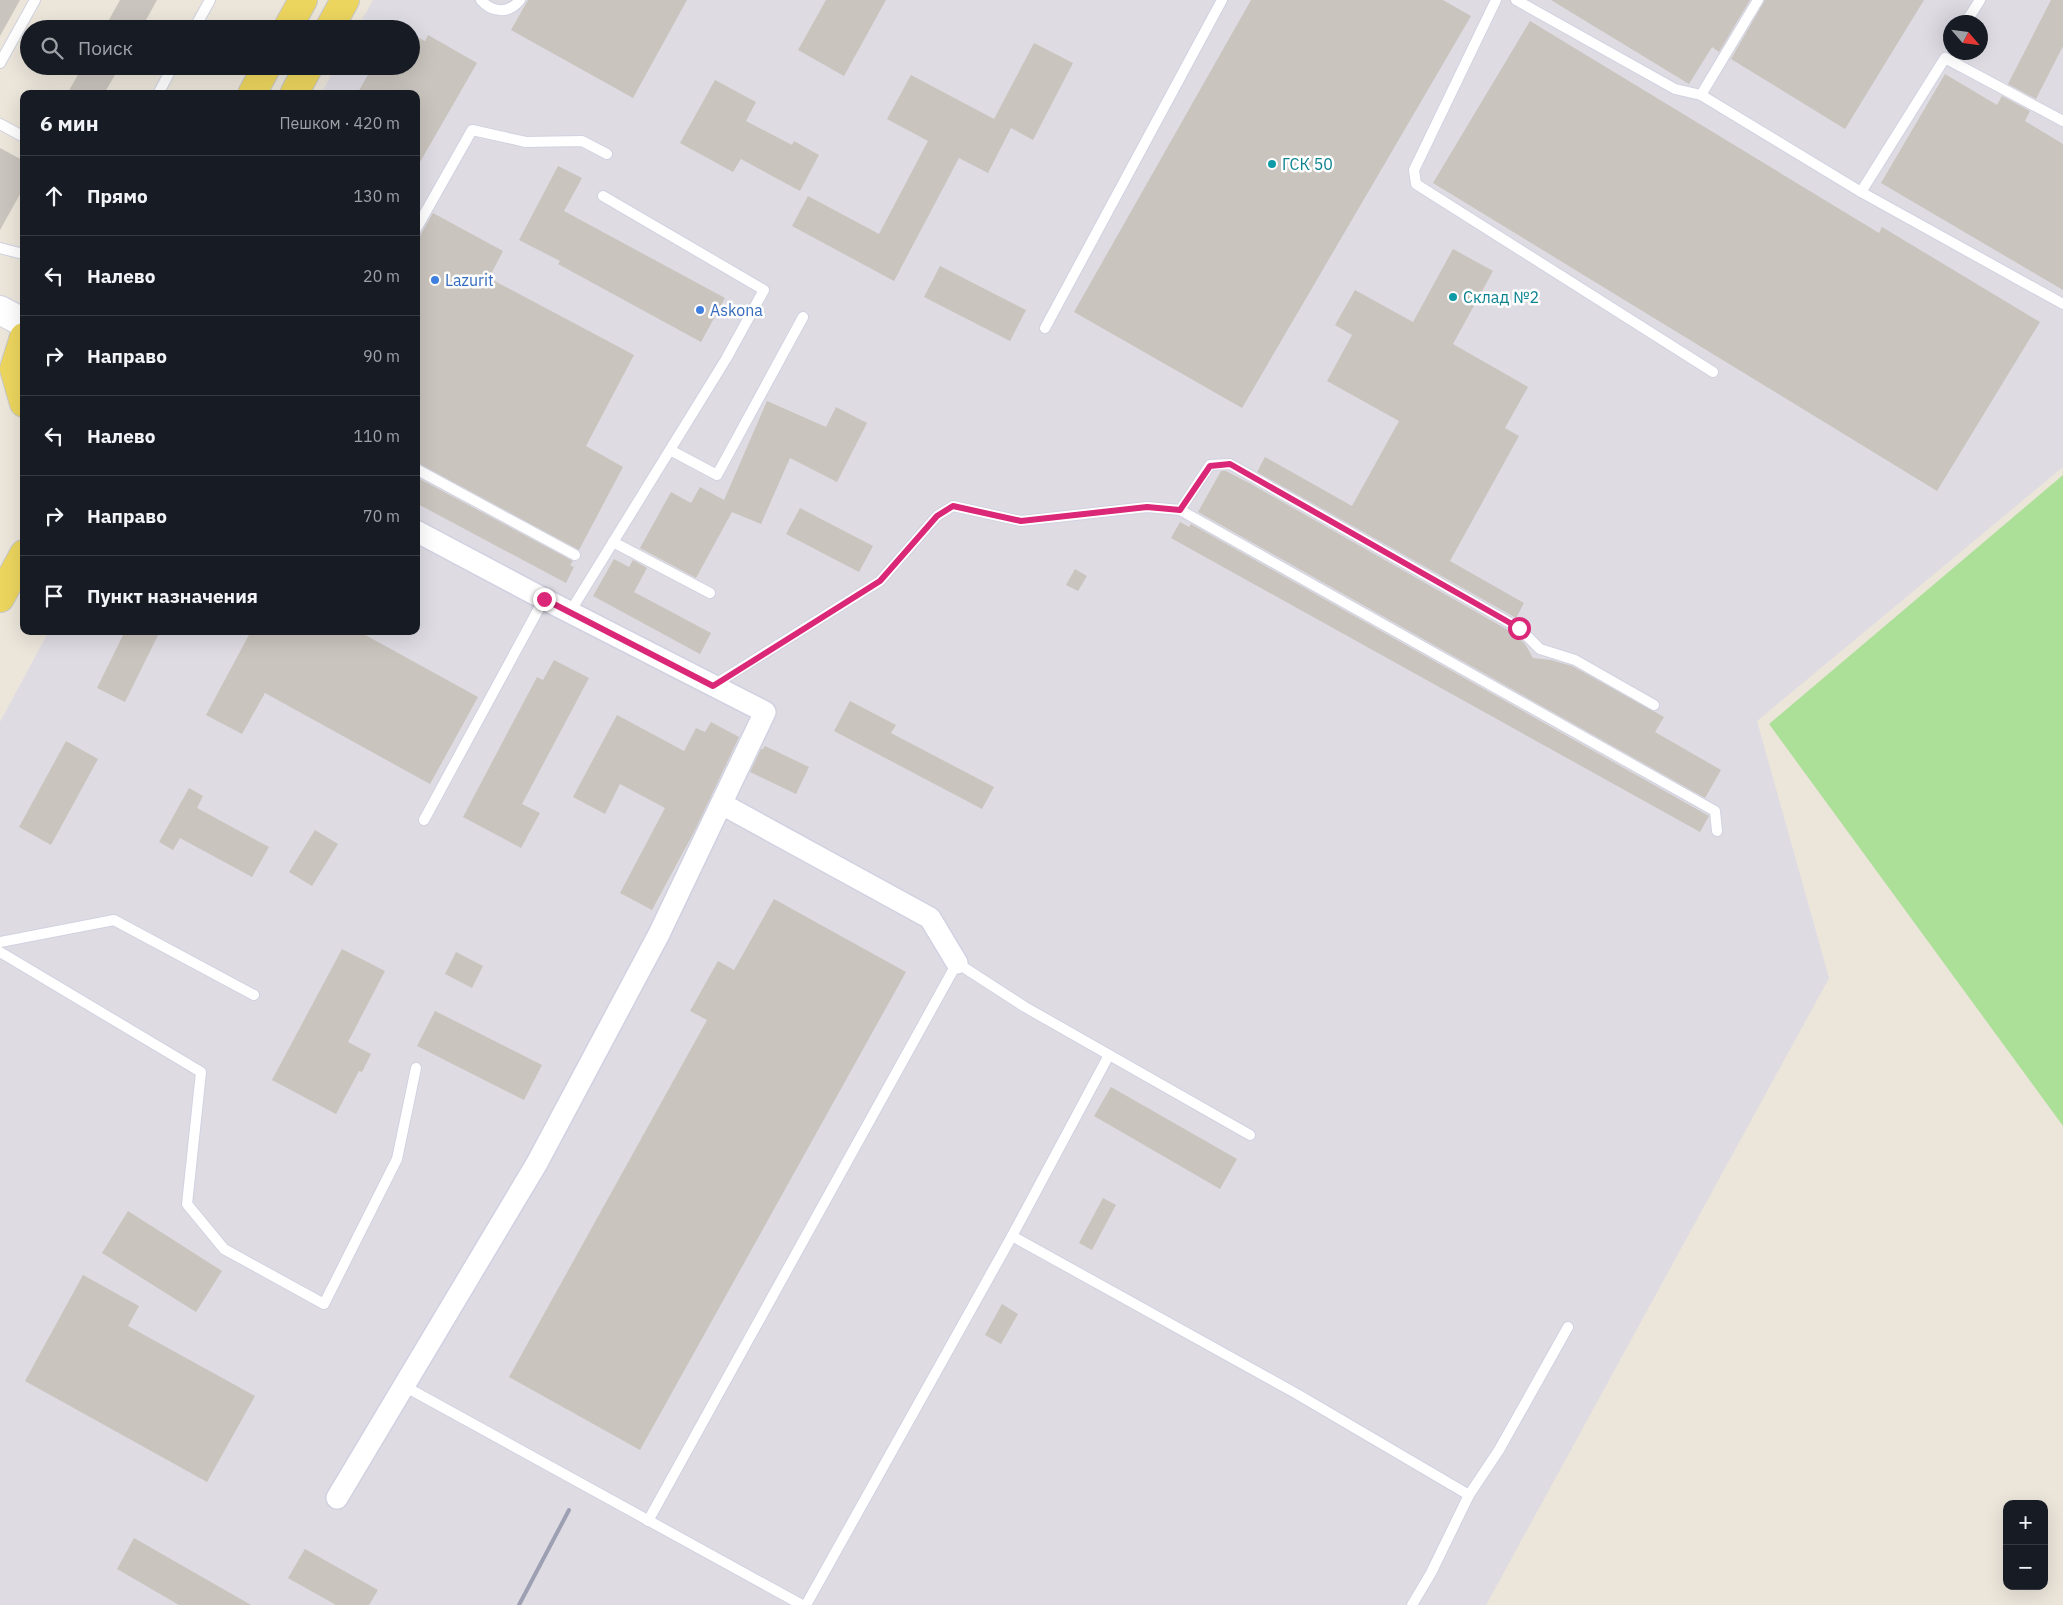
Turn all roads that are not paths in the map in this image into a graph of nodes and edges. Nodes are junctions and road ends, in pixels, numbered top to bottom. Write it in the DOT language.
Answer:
graph roads {
  1 [pos="35,0"];
  2 [pos="210,0"];
  3 [pos="303,0"];
  4 [pos="345,0"];
  5 [pos="481,0"];
  6 [pos="520,0"];
  7 [pos="1222,0"];
  8 [pos="1496,0"];
  9 [pos="1516,0"];
  10 [pos="1758,0"];
  11 [pos="1980,0"];
  12 [pos="1970,15"];
  13 [pos="24,20"];
  14 [pos="199,20"];
  15 [pos="292,20"];
  16 [pos="335,20"];
  17 [pos="20,27"];
  18 [pos="1944,60"];
  19 [pos="1949,60"];
  20 [pos="0,63"];
  21 [pos="168,75"];
  22 [pos="304,75"];
  23 [pos="260,78"];
  24 [pos="160,90"];
  25 [pos="245,90"];
  26 [pos="296,90"];
  27 [pos="1702,95"];
  28 [pos="2063,121"];
  29 [pos="0,124"];
  30 [pos="20,135"];
  31 [pos="607,154"];
  32 [pos="1861,192"];
  33 [pos="604,196"];
  34 [pos="420,222"];
  35 [pos="0,248"];
  36 [pos="20,253"];
  37 [pos="2063,304"];
  38 [pos="0,310"];
  39 [pos="803,317"];
  40 [pos="20,321"];
  41 [pos="1045,328"];
  42 [pos="20,350"];
  43 [pos="1713,372"];
  44 [pos="20,389"];
  45 [pos="670,450"];
  46 [pos="420,471"];
  47 [pos="1180,510"];
  48 [pos="420,533"];
  49 [pos="614,542"];
  50 [pos="575,555"];
  51 [pos="20,561"];
  52 [pos="710,593"];
  53 [pos="0,598"];
  54 [pos="544,599"];
  55 [pos="570,612"];
  56 [pos="713,686"];
  57 [pos="1654,705"];
  58 [pos="722,804"];
  59 [pos="424,820"];
  60 [pos="1717,831"];
  61 [pos="0,942"];
  62 [pos="0,952"];
  63 [pos="957,963"];
  64 [pos="254,996"];
  65 [pos="1109,1055"];
  66 [pos="416,1068"];
  67 [pos="1250,1135"];
  68 [pos="1012,1236"];
  69 [pos="1568,1327"];
  70 [pos="404,1386"];
  71 [pos="1469,1495"];
  72 [pos="337,1498"];
  73 [pos="648,1521"];
  74 [pos="802,1605"];
  75 [pos="806,1605"];
  76 [pos="1412,1605"];
  1 -- 13 [label="lane"];
  2 -- 14 [label="lane"];
  3 -- 15 [label="main road"];
  4 -- 16 [label="main road"];
  5 -- 6 [label="lane"];
  7 -- 41 [label="lane"];
  8 -- 43 [label="lane"];
  9 -- 27 [label="lane"];
  10 -- 27 [label="lane"];
  11 -- 12 [label="lane"];
  17 -- 20 [label="lane"];
  18 -- 32 [label="lane"];
  19 -- 28 [label="lane"];
  21 -- 24 [label="lane"];
  22 -- 26 [label="main road"];
  23 -- 25 [label="lane"];
  27 -- 32 [label="lane"];
  29 -- 30 [label="lane"];
  31 -- 34 [label="lane"];
  32 -- 37 [label="lane"];
  33 -- 45 [label="lane"];
  35 -- 36 [label="lane"];
  38 -- 40 [label="main road"];
  39 -- 45 [label="lane"];
  42 -- 44 [label="main road"];
  45 -- 49 [label="lane"];
  46 -- 50 [label="lane"];
  47 -- 56 [label="lane"];
  47 -- 57 [label="lane"];
  47 -- 60 [label="lane"];
  48 -- 54 [label="street"];
  49 -- 52 [label="lane"];
  49 -- 55 [label="lane"];
  51 -- 53 [label="main road"];
  54 -- 55 [label="street"];
  54 -- 59 [label="lane"];
  55 -- 56 [label="street"];
  56 -- 58 [label="street"];
  58 -- 63 [label="street"];
  58 -- 70 [label="street"];
  61 -- 64 [label="lane"];
  62 -- 66 [label="lane"];
  63 -- 65 [label="lane"];
  63 -- 73 [label="lane"];
  65 -- 67 [label="lane"];
  65 -- 68 [label="lane"];
  68 -- 71 [label="lane"];
  68 -- 75 [label="lane"];
  69 -- 71 [label="lane"];
  70 -- 72 [label="street"];
  70 -- 73 [label="lane"];
  71 -- 76 [label="lane"];
  73 -- 74 [label="lane"];
}
